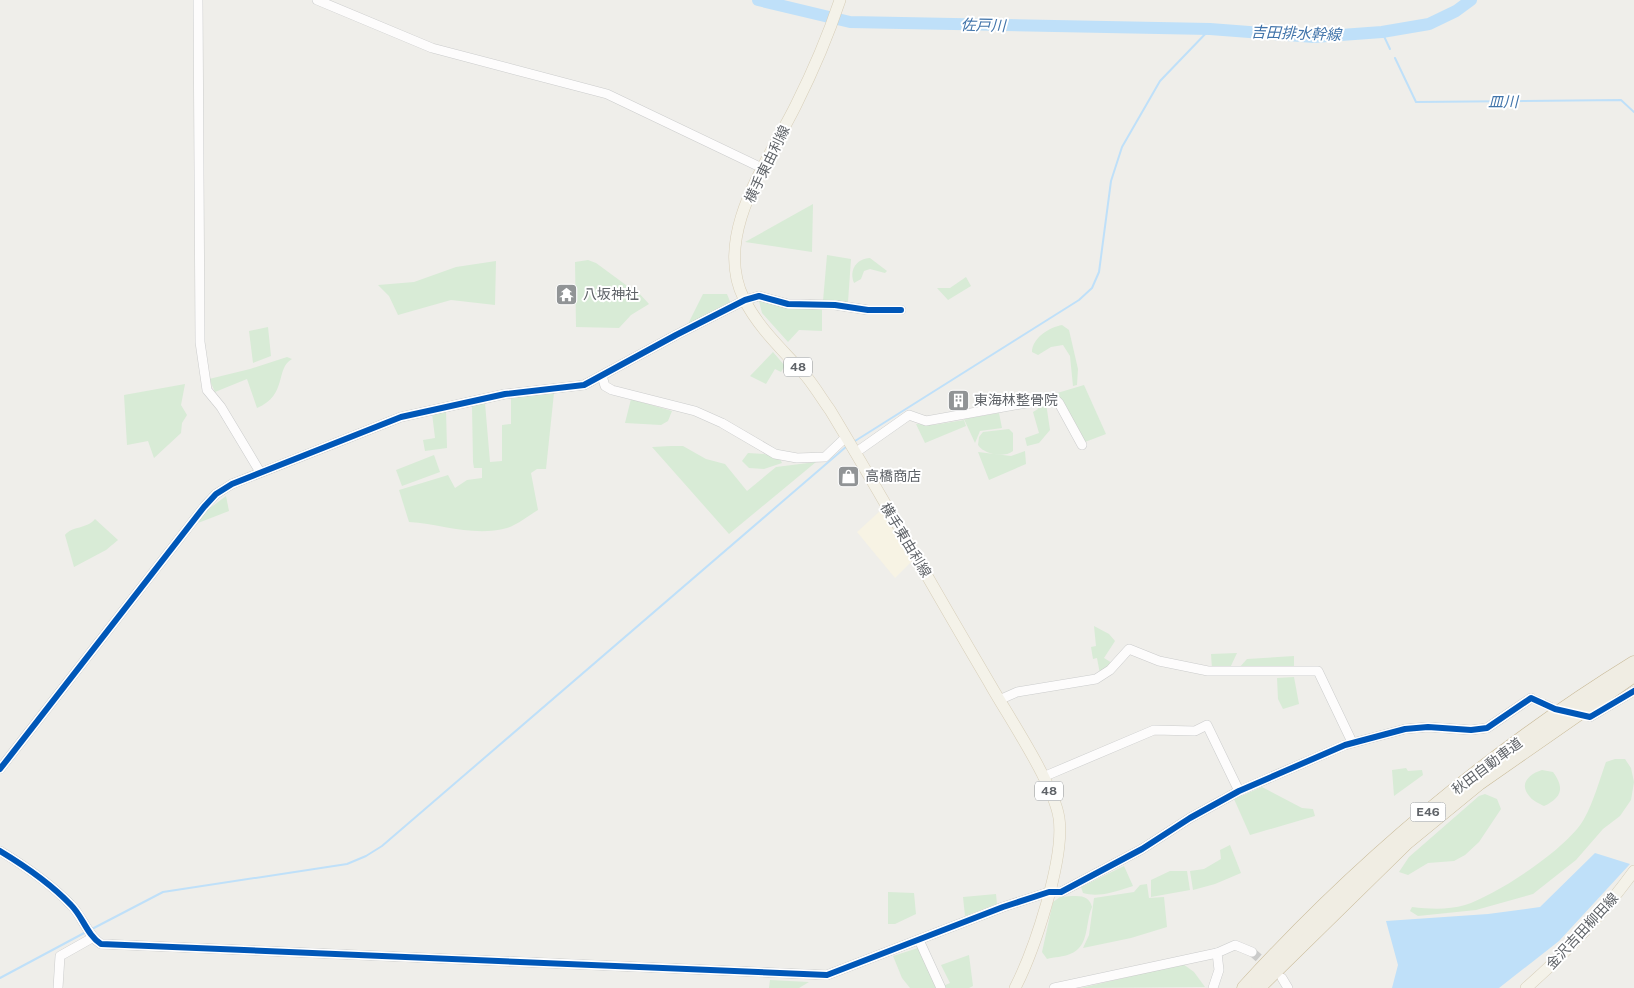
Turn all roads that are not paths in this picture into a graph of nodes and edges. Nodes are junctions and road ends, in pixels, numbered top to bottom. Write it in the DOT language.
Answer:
graph roads {
  1 [pos="198,0"];
  2 [pos="318,0"];
  3 [pos="840,0"];
  4 [pos="762,168"];
  5 [pos="745,300"];
  6 [pos="901,310"];
  7 [pos="602,376"];
  8 [pos="846,437"];
  9 [pos="1082,445"];
  10 [pos="855,453"];
  11 [pos="260,472"];
  12 [pos="1634,663"];
  13 [pos="1634,675"];
  14 [pos="1634,692"];
  15 [pos="1531,698"];
  16 [pos="999,700"];
  17 [pos="1590,717"];
  18 [pos="1352,742"];
  19 [pos="0,769"];
  20 [pos="1043,777"];
  21 [pos="1238,791"];
  22 [pos="0,851"];
  23 [pos="1634,871"];
  24 [pos="1049,892"];
  25 [pos="90,933"];
  26 [pos="919,940"];
  27 [pos="1252,952"];
  28 [pos="1217,953"];
  29 [pos="58,988"];
  30 [pos="941,988"];
  31 [pos="1015,988"];
  32 [pos="1054,988"];
  33 [pos="1214,988"];
  34 [pos="1244,988"];
  35 [pos="1258,988"];
  36 [pos="1526,988"];
  1 -- 11 [label="street"];
  2 -- 4 [label="street"];
  3 -- 4 [label="main road, 横手東由利線 / 48"];
  4 -- 5 [label="main road, 横手東由利線 / 48"];
  5 -- 6 [label="street"];
  5 -- 7 [label="street"];
  5 -- 8 [label="main road, 横手東由利線 / 48"];
  7 -- 8 [label="street"];
  7 -- 11 [label="street"];
  8 -- 10 [label="main road, 横手東由利線 / 48"];
  9 -- 10 [label="street"];
  10 -- 16 [label="main road, 横手東由利線 / 48"];
  11 -- 19 [label="street"];
  12 -- 34 [label="highway, 秋田自動車道 / E46"];
  13 -- 35 [label="highway, 秋田自動車道 / E46"];
  14 -- 17 [label="street"];
  15 -- 18 [label="street"];
  16 -- 18 [label="street"];
  16 -- 20 [label="main road, 横手東由利線 / 48"];
  18 -- 21 [label="street"];
  20 -- 21 [label="street"];
  20 -- 24 [label="main road, 横手東由利線 / 48"];
  21 -- 24 [label="street"];
  22 -- 25 [label="street"];
  23 -- 36 [label="main road, 金沢吉田柳田線"];
  24 -- 26 [label="street"];
  24 -- 31 [label="main road, 横手東由利線 / 48"];
  25 -- 26 [label="street"];
  25 -- 29 [label="street"];
  26 -- 30 [label="street"];
  27 -- 28 [label="street"];
  28 -- 32 [label="street"];
  28 -- 33 [label="street"];
}
